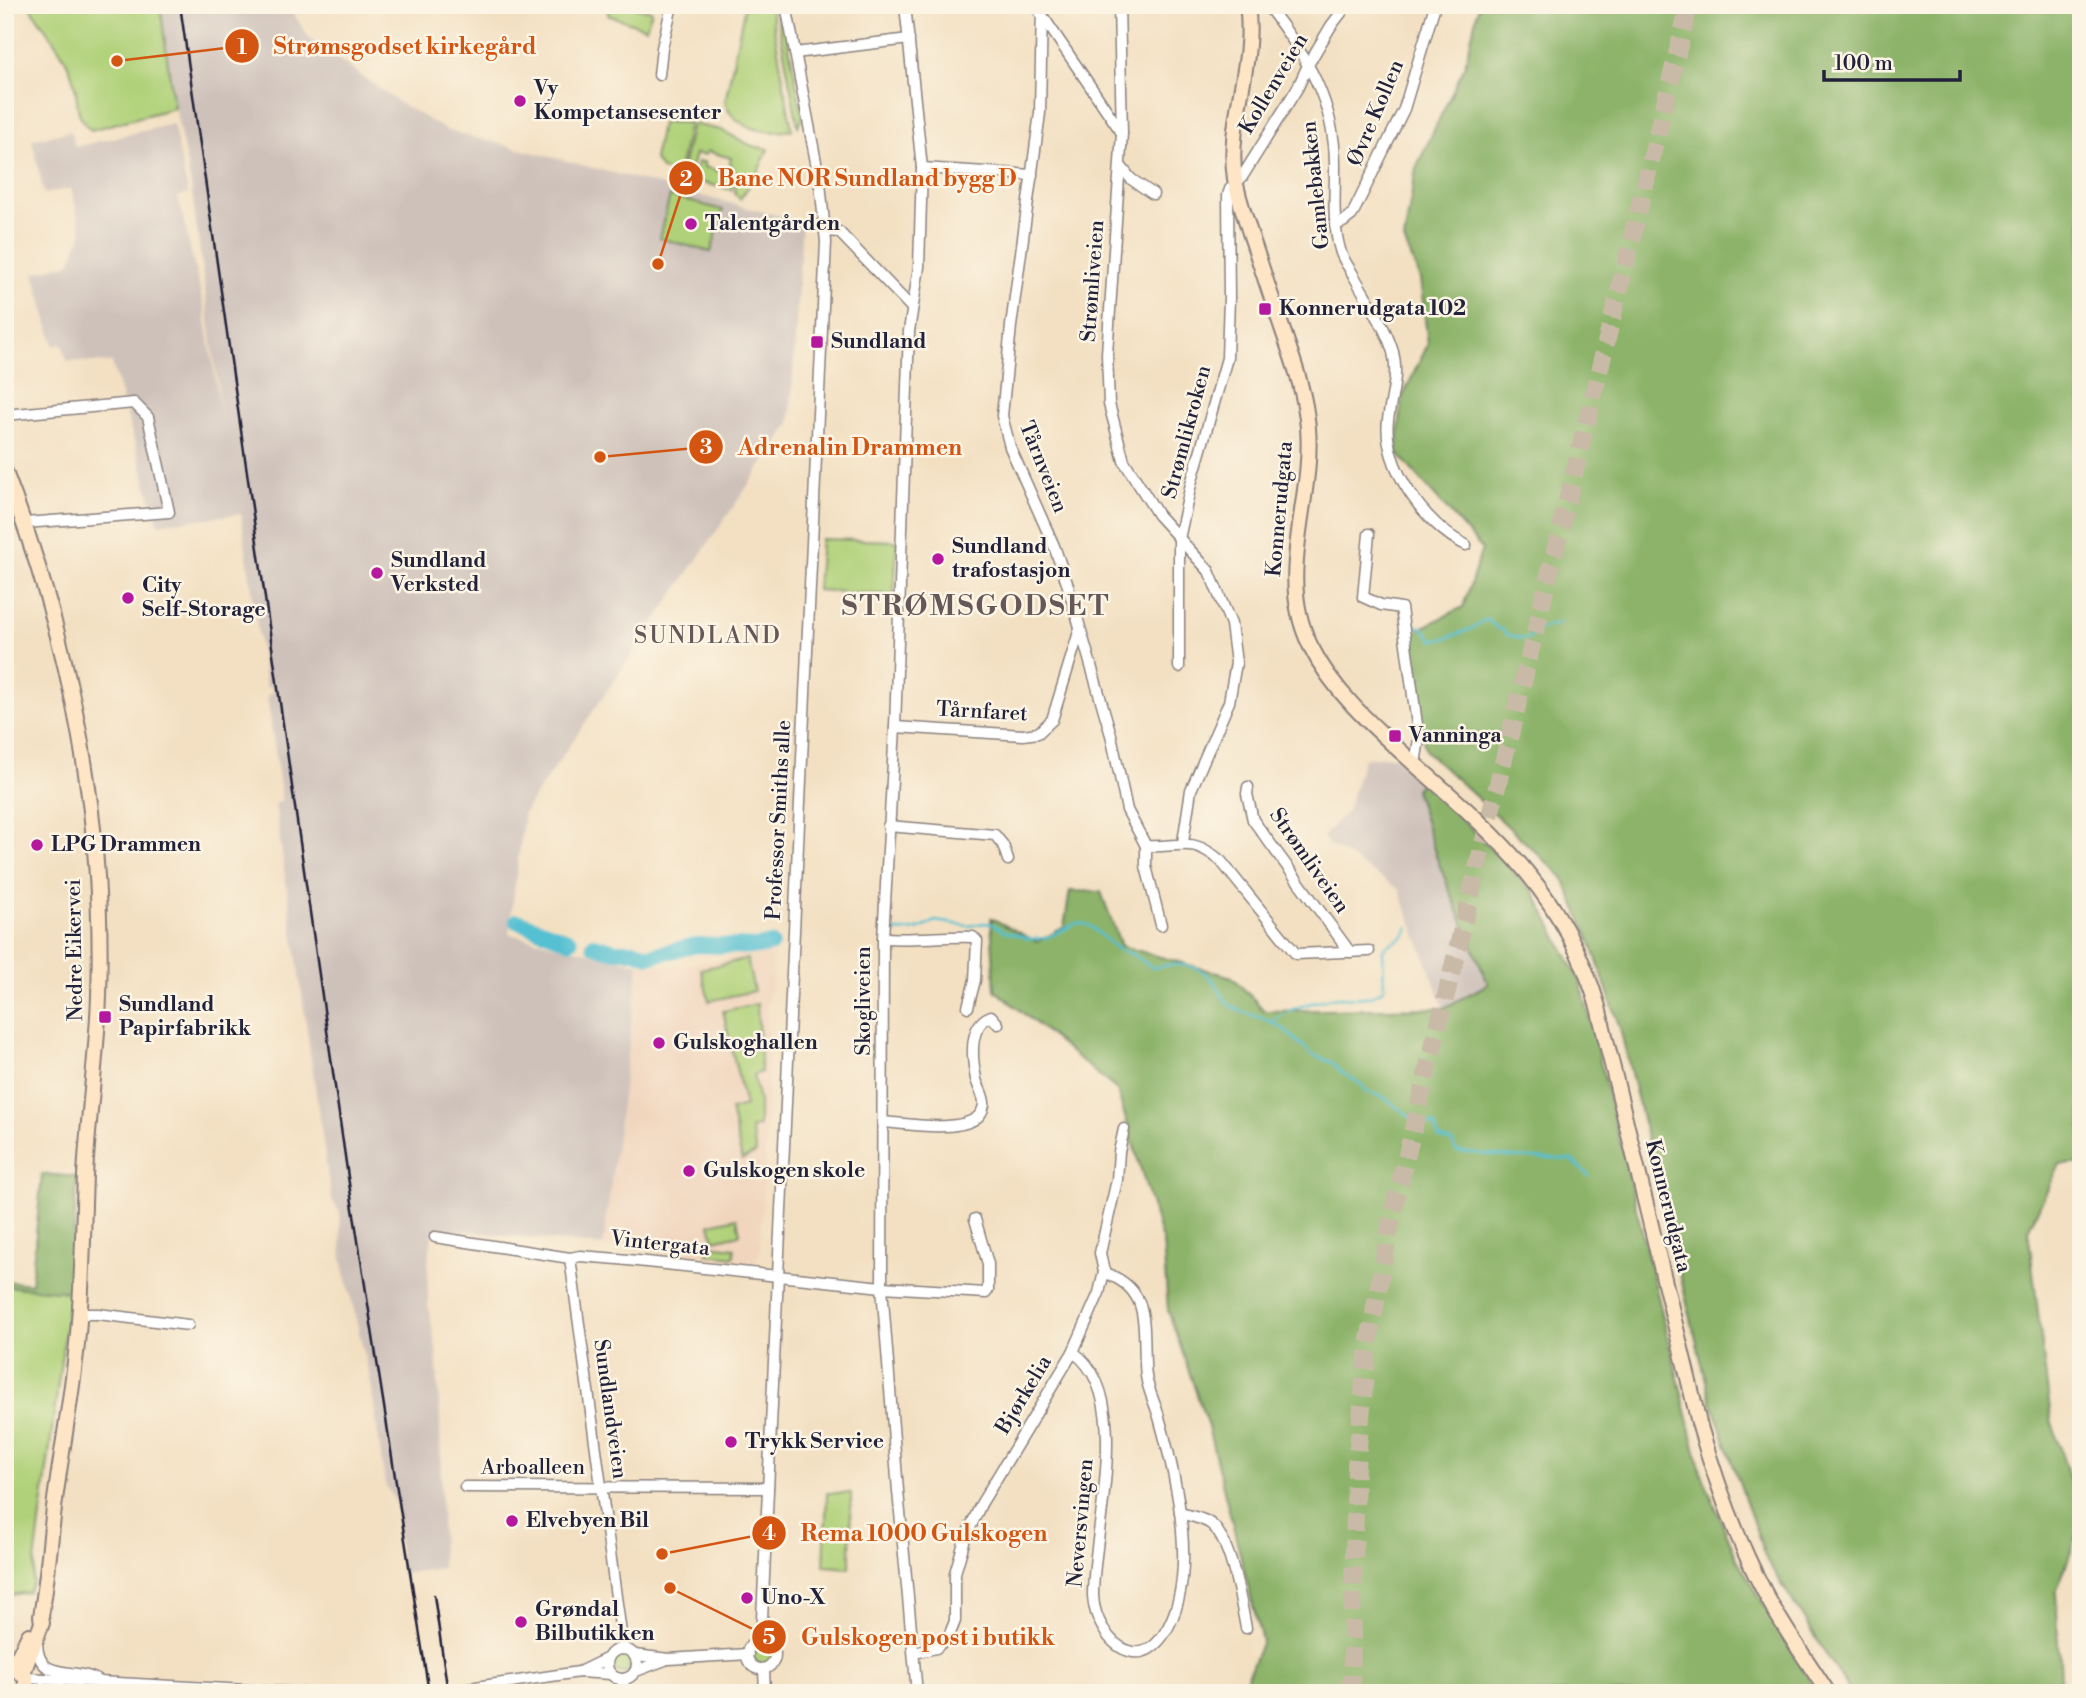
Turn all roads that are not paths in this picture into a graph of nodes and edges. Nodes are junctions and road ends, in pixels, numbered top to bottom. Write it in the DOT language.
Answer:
graph roads {
  1 [pos="672,5"];
  2 [pos="786,5"];
  3 [pos="905,5"];
  4 [pos="1035,5"];
  5 [pos="1119,5"];
  6 [pos="1247,5"];
  7 [pos="1267,5"];
  8 [pos="1348,5"];
  9 [pos="1435,5"];
  10 [pos="1042,11"];
  11 [pos="909,39"];
  12 [pos="795,53"];
  13 [pos="1309,63"];
  14 [pos="659,75"];
  15 [pos="1122,133"];
  16 [pos="1120,165"];
  17 [pos="922,168"];
  18 [pos="1032,175"];
  19 [pos="1236,183"];
  20 [pos="1153,194"];
  21 [pos="1335,225"];
  22 [pos="825,230"];
  23 [pos="911,307"];
  24 [pos="1229,334"];
  25 [pos="5,415"];
  26 [pos="5,472"];
  27 [pos="25,523"];
  28 [pos="1369,534"];
  29 [pos="1180,539"];
  30 [pos="1466,545"];
  31 [pos="1080,631"];
  32 [pos="1179,667"];
  33 [pos="895,727"];
  34 [pos="1415,764"];
  35 [pos="1248,787"];
  36 [pos="888,826"];
  37 [pos="1183,842"];
  38 [pos="1146,846"];
  39 [pos="1009,860"];
  40 [pos="1161,925"];
  41 [pos="883,938"];
  42 [pos="1369,951"];
  43 [pos="1350,952"];
  44 [pos="968,1007"];
  45 [pos="998,1024"];
  46 [pos="883,1122"];
  47 [pos="1124,1129"];
  48 [pos="975,1219"];
  49 [pos="435,1237"];
  50 [pos="570,1258"];
  51 [pos="1104,1272"];
  52 [pos="778,1276"];
  53 [pos="882,1287"];
  54 [pos="80,1314"];
  55 [pos="188,1325"];
  56 [pos="1073,1352"];
  57 [pos="466,1487"];
  58 [pos="602,1487"];
  59 [pos="768,1488"];
  60 [pos="1180,1513"];
  61 [pos="40,1616"];
  62 [pos="1246,1628"];
  63 [pos="37,1636"];
  64 [pos="761,1641"];
  65 [pos="623,1648"];
  66 [pos="914,1653"];
  67 [pos="748,1654"];
  68 [pos="635,1655"];
  69 [pos="608,1658"];
  70 [pos="669,1658"];
  71 [pos="764,1669"];
  72 [pos="636,1671"];
  73 [pos="579,1672"];
  74 [pos="611,1674"];
  75 [pos="19,1678"];
  76 [pos="623,1679"];
  77 [pos="103,1683"];
  78 [pos="462,1689"];
  79 [pos="421,1692"];
  80 [pos="291,1693"];
  81 [pos="302,1693"];
  82 [pos="399,1693"];
  83 [pos="624,1693"];
  84 [pos="765,1693"];
  85 [pos="917,1693"];
  86 [pos="1828,1693"];
  1 -- 14 [label="street"];
  2 -- 12 [label="street, Professor Smiths alle"];
  3 -- 11 [label="street, Skogliveien"];
  4 -- 10 [label="street"];
  5 -- 15 [label="street, Strømliveien"];
  6 -- 19 [label="main road, Konnerudgata"];
  7 -- 13 [label="street, Gamlebakken"];
  8 -- 13 [label="street, Kollenveien"];
  9 -- 21 [label="street, Øvre Kollen"];
  10 -- 15 [label="street"];
  10 -- 18 [label="street, Tårnveien"];
  11 -- 12 [label="street"];
  11 -- 17 [label="street, Skogliveien"];
  12 -- 22 [label="street, Professor Smiths alle"];
  13 -- 19 [label="street, Kollenveien"];
  13 -- 21 [label="street, Gamlebakken"];
  15 -- 16 [label="street, Strømliveien"];
  16 -- 20 [label="street"];
  16 -- 29 [label="street, Strømliveien"];
  17 -- 18 [label="street"];
  17 -- 23 [label="street, Skogliveien"];
  18 -- 31 [label="street, Tårnveien"];
  19 -- 24 [label="street, Konnerudgata"];
  19 -- 34 [label="main road, Konnerudgata"];
  21 -- 30 [label="street, Gamlebakken"];
  22 -- 23 [label="street"];
  22 -- 52 [label="street, Professor Smiths alle"];
  23 -- 33 [label="street, Skogliveien"];
  24 -- 29 [label="street, Strømlikroken"];
  25 -- 27 [label="street"];
  26 -- 27 [label="main road, Nedre Eikervei"];
  27 -- 54 [label="main road, Nedre Eikervei"];
  28 -- 34 [label="street"];
  29 -- 32 [label="street"];
  29 -- 37 [label="street, Strømliveien"];
  31 -- 33 [label="street, Tårnfaret"];
  31 -- 38 [label="street, Tårnveien"];
  33 -- 36 [label="street, Skogliveien"];
  34 -- 86 [label="main road, Konnerudgata"];
  35 -- 43 [label="street, Strømliveien"];
  36 -- 39 [label="street"];
  36 -- 41 [label="street, Skogliveien"];
  37 -- 38 [label="street"];
  37 -- 43 [label="street"];
  38 -- 40 [label="street, Tårnveien"];
  41 -- 44 [label="street"];
  41 -- 46 [label="street, Skogliveien"];
  42 -- 43 [label="street"];
  45 -- 46 [label="street"];
  46 -- 53 [label="street, Skogliveien"];
  47 -- 51 [label="street, Bjørkelia"];
  48 -- 53 [label="street, Vintergata"];
  49 -- 50 [label="street, Vintergata"];
  50 -- 52 [label="street, Vintergata"];
  50 -- 58 [label="street, Sundlandveien"];
  51 -- 56 [label="street, Bjørkelia"];
  51 -- 60 [label="street, Neversvingen"];
  52 -- 53 [label="street, Vintergata"];
  52 -- 59 [label="street, Professor Smiths alle"];
  53 -- 66 [label="street, Skogliveien"];
  54 -- 55 [label="street"];
  54 -- 61 [label="main road, Nedre Eikervei"];
  56 -- 60 [label="street, Neversvingen"];
  56 -- 66 [label="street, Bjørkelia"];
  57 -- 58 [label="street, Arboalleen"];
  58 -- 59 [label="street, Arboalleen"];
  58 -- 65 [label="street, Sundlandveien"];
  59 -- 64 [label="street, Professor Smiths alle"];
  60 -- 62 [label="street"];
  61 -- 63 [label="main road, Nedre Eikervei"];
  61 -- 75 [label="main road, Nedre Eikervei"];
  63 -- 75 [label="main road, Nedre Eikervei"];
  63 -- 77 [label="street"];
  64 -- 67 [label="street"];
  64 -- 71 [label="street"];
  65 -- 68 [label="street"];
  65 -- 69 [label="street"];
  66 -- 85 [label="street, Skogliveien"];
  67 -- 70 [label="street"];
  67 -- 71 [label="street"];
  68 -- 70 [label="street"];
  68 -- 72 [label="street"];
  69 -- 73 [label="street"];
  69 -- 74 [label="street"];
  70 -- 72 [label="street"];
  71 -- 84 [label="street"];
  72 -- 76 [label="street"];
  73 -- 74 [label="street"];
  73 -- 78 [label="street"];
  74 -- 76 [label="street"];
  75 -- 77 [label="street"];
  76 -- 83 [label="street"];
  77 -- 80 [label="street"];
  79 -- 82 [label="street"];
  80 -- 81 [label="street"];
}
